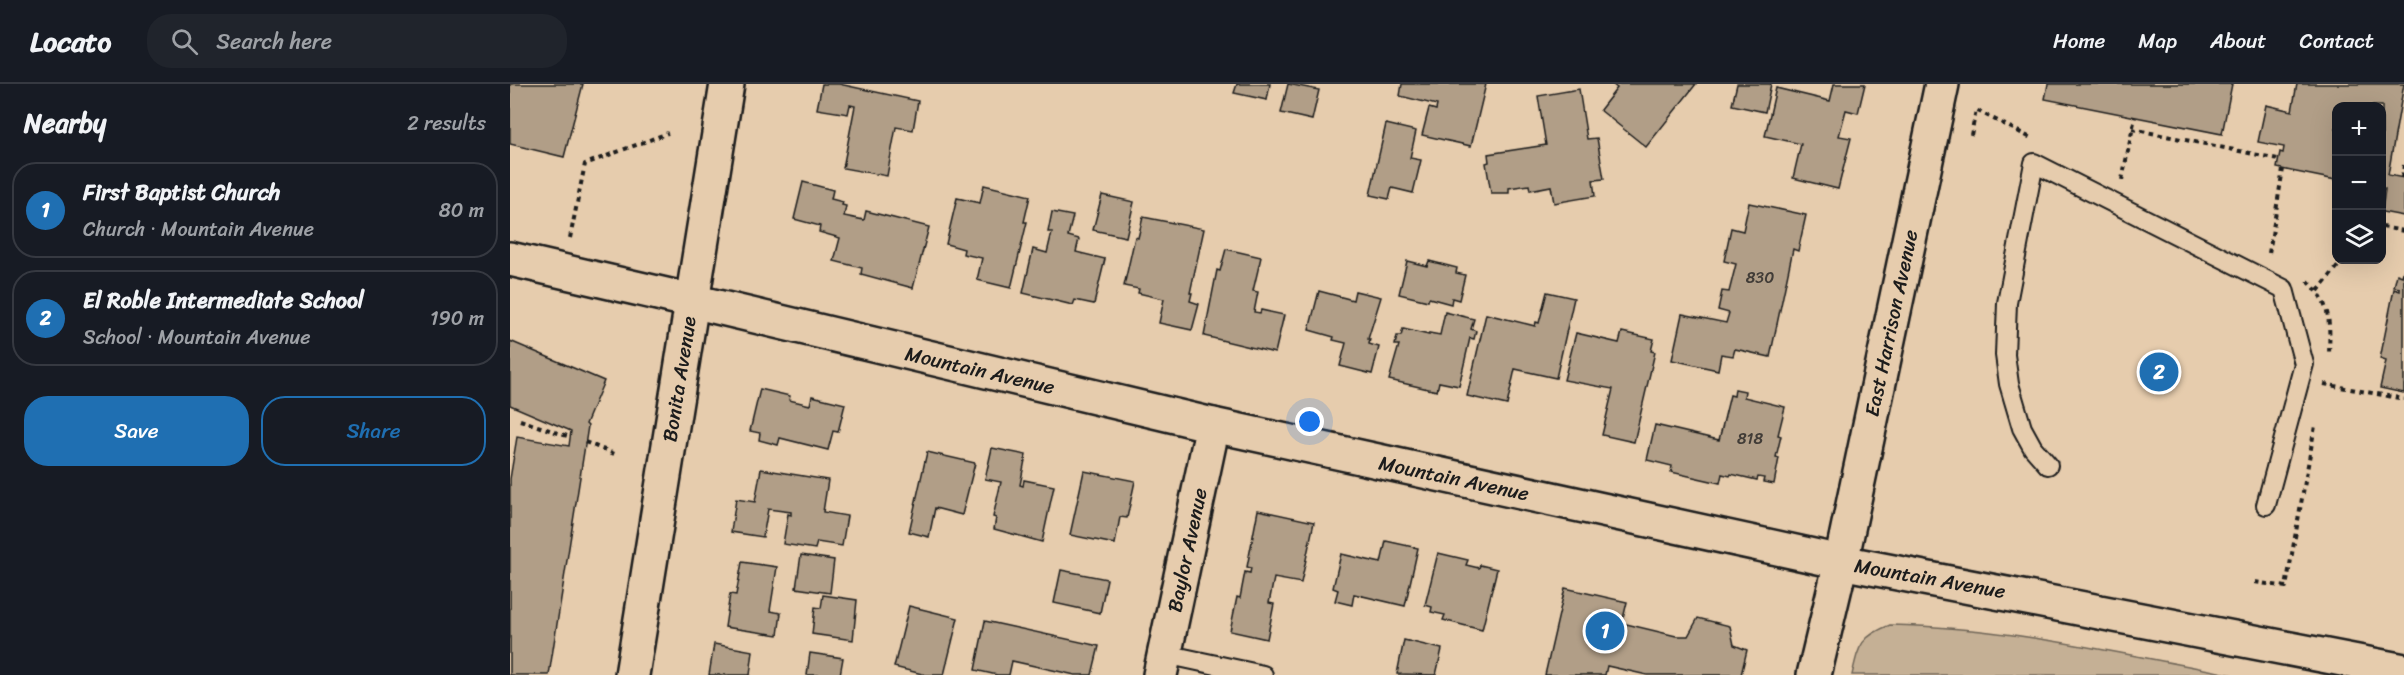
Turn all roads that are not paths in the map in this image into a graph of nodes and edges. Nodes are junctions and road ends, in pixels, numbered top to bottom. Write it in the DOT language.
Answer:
graph roads {
  1 [pos="727,84"];
  2 [pos="1942,84"];
  3 [pos="510,259"];
  4 [pos="692,301"];
  5 [pos="1213,425"];
  6 [pos="2048,465"];
  7 [pos="2266,505"];
  8 [pos="1841,562"];
  9 [pos="1162,664"];
  10 [pos="2404,670"];
  11 [pos="632,675"];
  12 [pos="1263,675"];
  13 [pos="1814,675"];
  1 -- 4 [label="main road, Bonita Avenue"];
  2 -- 8 [label="main road, East Harrison Avenue"];
  3 -- 4 [label="main road, Mountain Avenue"];
  4 -- 5 [label="main road, Mountain Avenue"];
  4 -- 11 [label="main road, Bonita Avenue"];
  5 -- 8 [label="main road, Mountain Avenue"];
  5 -- 9 [label="main road, Baylor Avenue"];
  6 -- 7 [label="lane"];
  8 -- 10 [label="main road, Mountain Avenue"];
  8 -- 13 [label="main road, East Harrison Avenue"];
  9 -- 12 [label="lane"];
}
